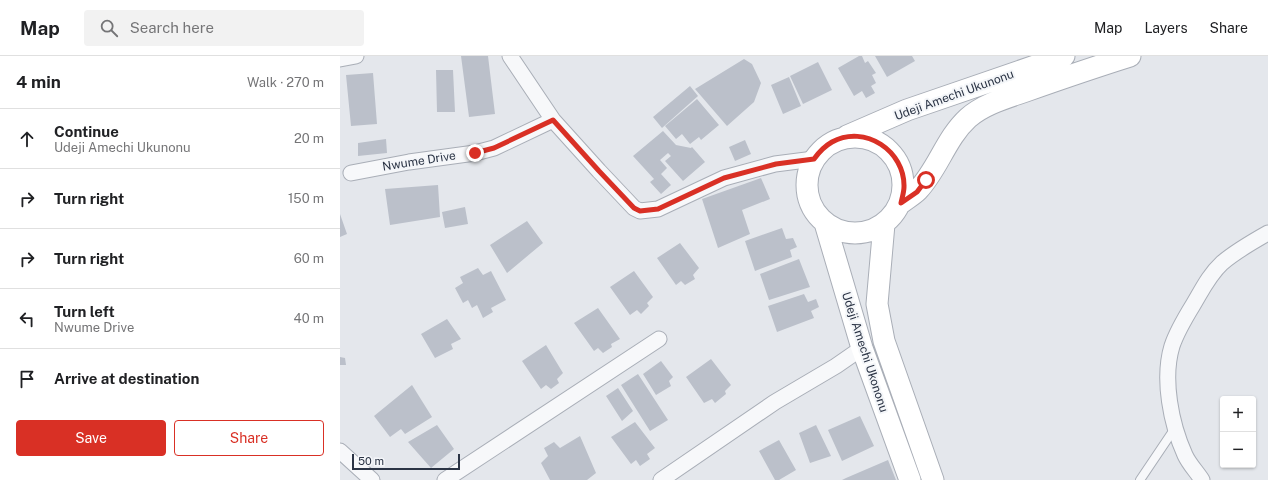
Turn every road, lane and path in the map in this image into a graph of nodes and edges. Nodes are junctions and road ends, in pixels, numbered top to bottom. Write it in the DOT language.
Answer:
graph roads {
  1 [pos="356,56"];
  2 [pos="510,56"];
  3 [pos="1064,56"];
  4 [pos="1130,56"];
  5 [pos="340,59"];
  6 [pos="553,120"];
  7 [pos="845,137"];
  8 [pos="814,159"];
  9 [pos="351,173"];
  10 [pos="901,203"];
  11 [pos="825,223"];
  12 [pos="884,224"];
  13 [pos="1268,233"];
  14 [pos="659,339"];
  15 [pos="862,348"];
  16 [pos="1175,428"];
  17 [pos="340,451"];
  18 [pos="372,480"];
  19 [pos="445,480"];
  20 [pos="661,480"];
  21 [pos="910,480"];
  22 [pos="933,480"];
  23 [pos="1140,480"];
  24 [pos="1202,480"];
  1 -- 5 [label="street"];
  2 -- 6 [label="street"];
  3 -- 7 [label="main road, Udeji Amechi Ukunonu"];
  4 -- 10 [label="main road, Udeji Amechi Ukunonu"];
  6 -- 8 [label="street"];
  6 -- 9 [label="street, Nwume Drive"];
  7 -- 8 [label="main road"];
  7 -- 10 [label="main road"];
  8 -- 11 [label="main road"];
  10 -- 12 [label="main road"];
  11 -- 12 [label="main road"];
  11 -- 15 [label="main road, Udeji Amechi Ukononu"];
  12 -- 22 [label="main road, Udeji Amechi Ukononu"];
  13 -- 16 [label="street"];
  14 -- 19 [label="street"];
  15 -- 20 [label="street"];
  15 -- 21 [label="main road, Udeji Amechi Ukononu"];
  16 -- 23 [label="lane"];
  16 -- 24 [label="street"];
  17 -- 18 [label="street"];
}
